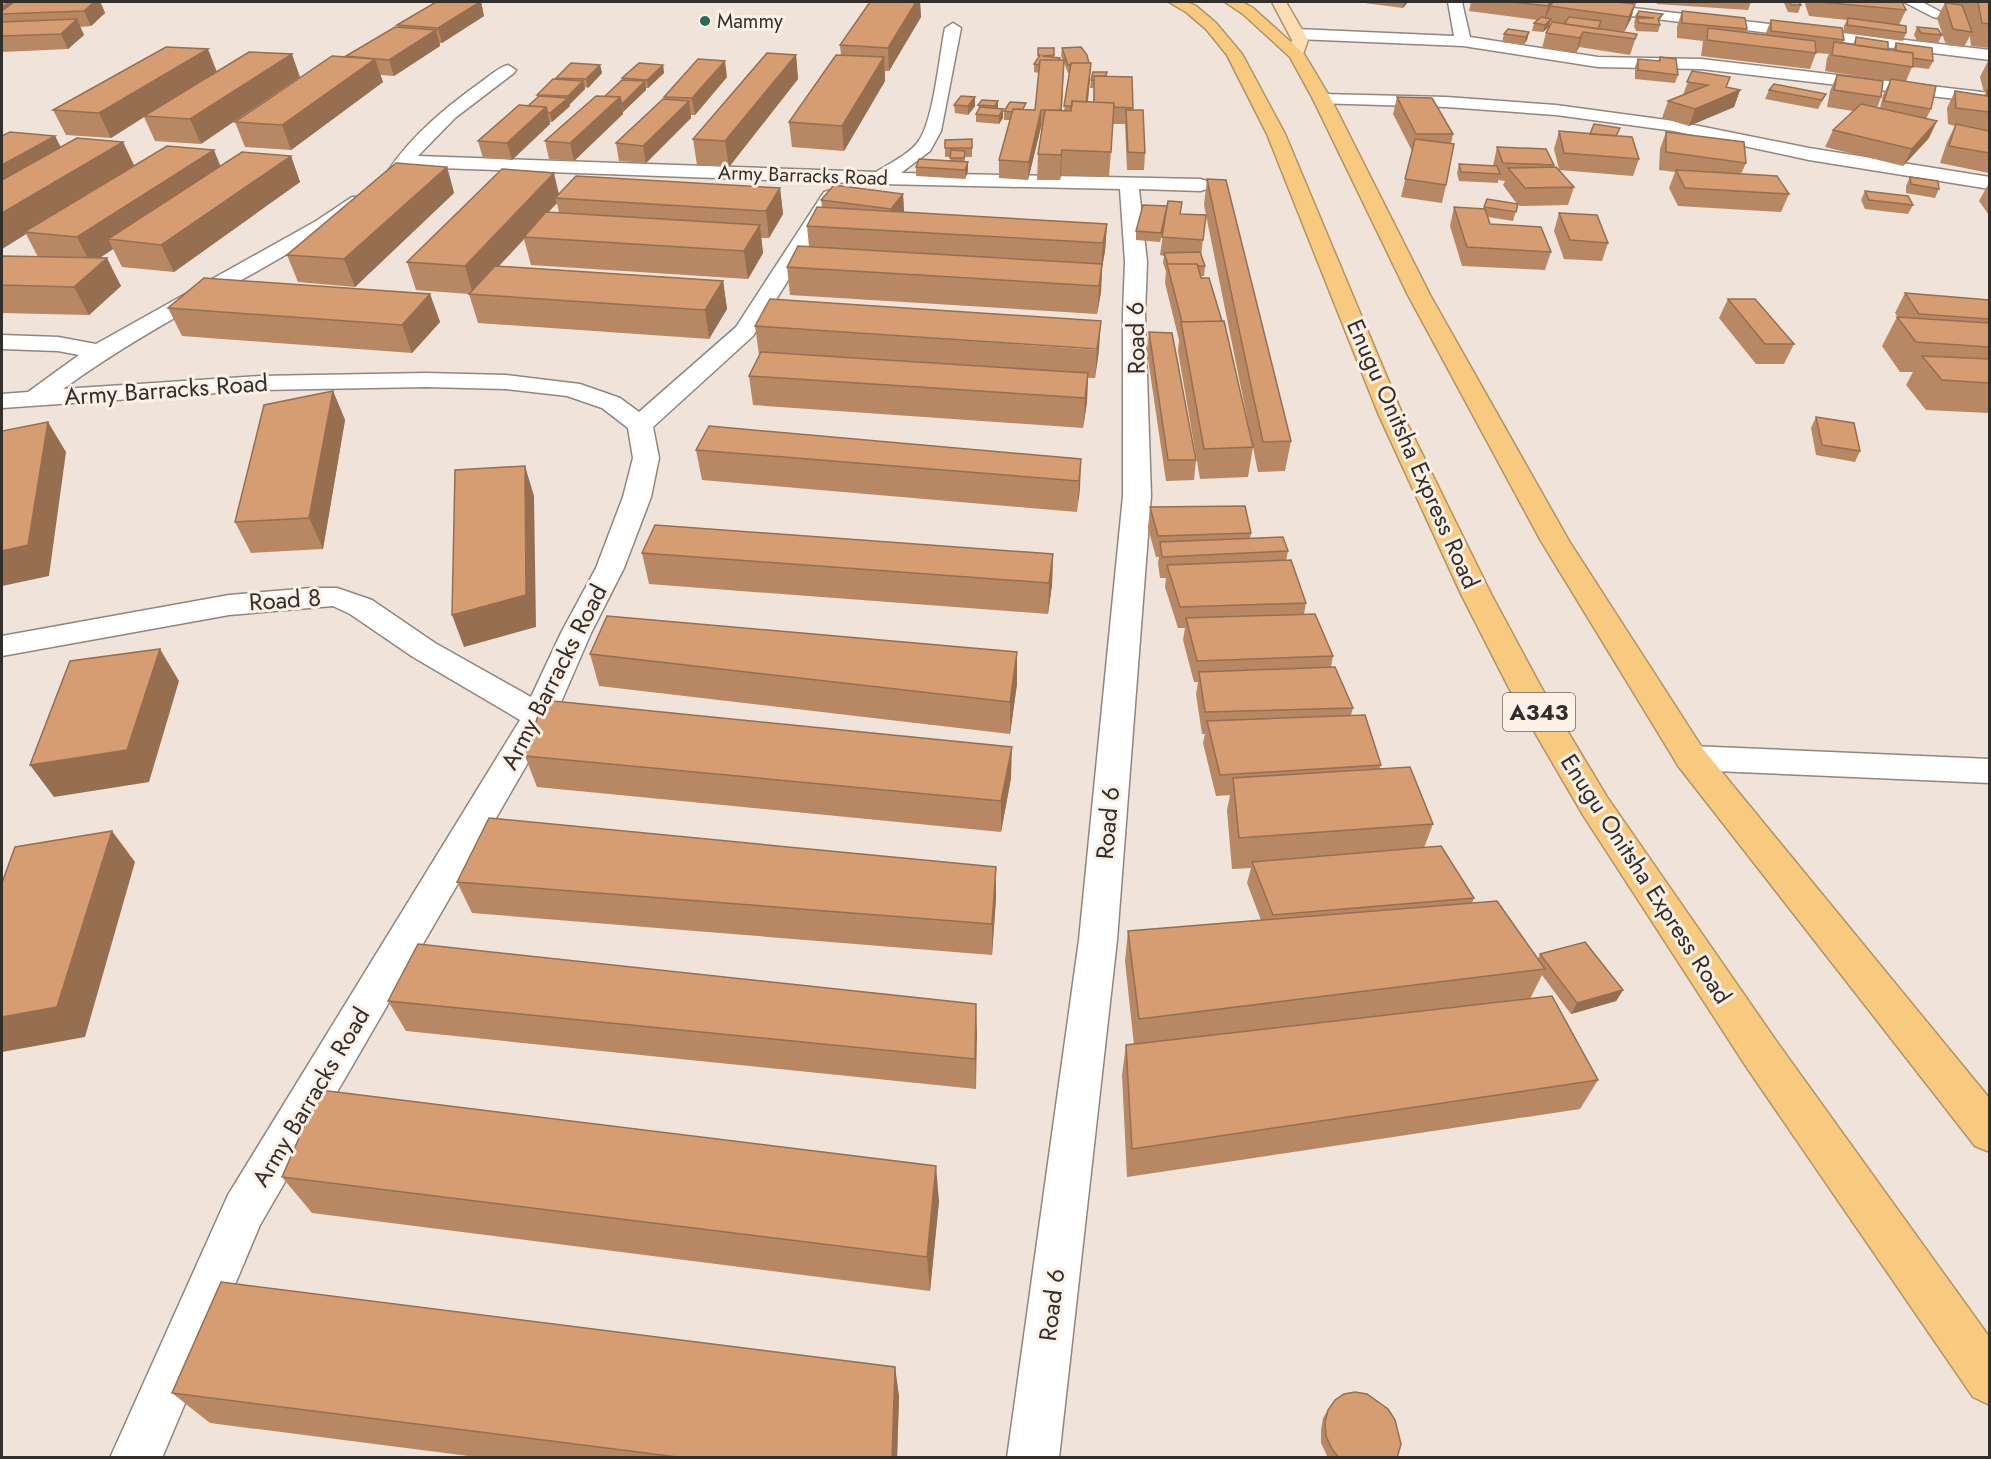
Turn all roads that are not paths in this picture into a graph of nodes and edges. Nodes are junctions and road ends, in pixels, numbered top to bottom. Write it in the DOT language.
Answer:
graph roads {
  1 [pos="1176,2"];
  2 [pos="1232,2"];
  3 [pos="1279,2"];
  4 [pos="1455,2"];
  5 [pos="1550,2"];
  6 [pos="1911,2"];
  7 [pos="1615,6"];
  8 [pos="1938,14"];
  9 [pos="953,28"];
  10 [pos="1463,41"];
  11 [pos="1296,44"];
  12 [pos="1960,52"];
  13 [pos="1989,55"];
  14 [pos="508,70"];
  15 [pos="1971,96"];
  16 [pos="1989,98"];
  17 [pos="1322,99"];
  18 [pos="407,161"];
  19 [pos="844,175"];
  20 [pos="880,177"];
  21 [pos="1989,183"];
  22 [pos="1128,185"];
  23 [pos="1200,185"];
  24 [pos="2,342"];
  25 [pos="99,352"];
  26 [pos="35,398"];
  27 [pos="2,401"];
  28 [pos="640,425"];
  29 [pos="2,646"];
  30 [pos="539,716"];
  31 [pos="1691,758"];
  32 [pos="1989,771"];
  33 [pos="1989,1132"];
  34 [pos="1989,1380"];
  35 [pos="136,1458"];
  36 [pos="1033,1458"];
  1 -- 34 [label="highway, Enugu Onitsha Express Road / A343"];
  2 -- 11 [label="highway"];
  3 -- 11 [label="main road"];
  4 -- 10 [label="street"];
  5 -- 7 [label="street"];
  6 -- 8 [label="street"];
  7 -- 12 [label="street"];
  9 -- 20 [label="street"];
  10 -- 11 [label="street"];
  10 -- 15 [label="street"];
  11 -- 17 [label="highway"];
  12 -- 13 [label="street"];
  12 -- 15 [label="street"];
  14 -- 18 [label="street, Army Barracks Road"];
  15 -- 16 [label="street"];
  17 -- 21 [label="street"];
  17 -- 31 [label="highway"];
  18 -- 19 [label="street, Army Barracks Road"];
  18 -- 25 [label="street, Army Barracks Road"];
  19 -- 20 [label="street, Army Barracks Road"];
  19 -- 28 [label="street"];
  20 -- 22 [label="street, Army Barracks Road"];
  22 -- 23 [label="street, Army Barracks Road"];
  22 -- 36 [label="street, Road 6"];
  24 -- 25 [label="street"];
  25 -- 26 [label="street, Army Barracks Road"];
  26 -- 27 [label="street, Army Barracks Road"];
  26 -- 28 [label="street, Army Barracks Road"];
  28 -- 30 [label="street, Army Barracks Road"];
  29 -- 30 [label="street, Road 8"];
  30 -- 35 [label="street, Army Barracks Road"];
  31 -- 32 [label="street"];
  31 -- 33 [label="highway"];
}
